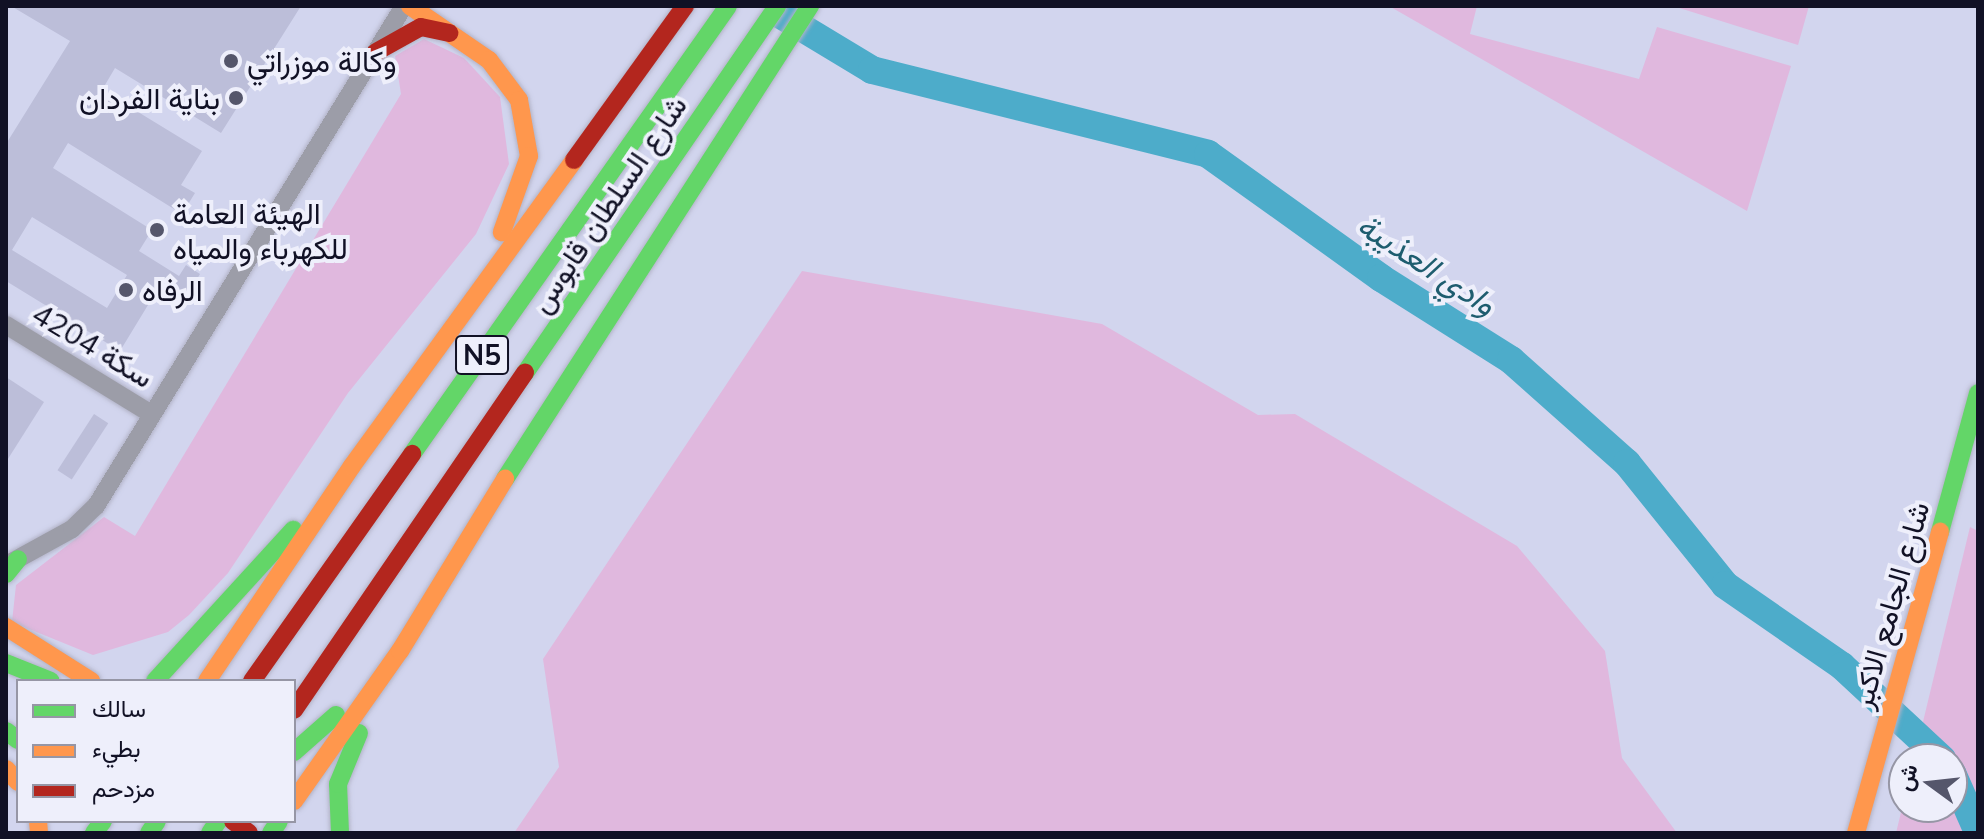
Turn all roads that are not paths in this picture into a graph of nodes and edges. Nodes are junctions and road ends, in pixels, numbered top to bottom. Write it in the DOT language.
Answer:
graph roads {
  1 [pos="407,6"];
  2 [pos="685,6"];
  3 [pos="728,6"];
  4 [pos="777,6"];
  5 [pos="810,6"];
  6 [pos="451,33"];
  7 [pos="376,52"];
  8 [pos="6,325"];
  9 [pos="434,351"];
  10 [pos="1978,393"];
  11 [pos="151,414"];
  12 [pos="352,466"];
  13 [pos="10,566"];
  14 [pos="442,581"];
  15 [pos="260,609"];
  16 [pos="6,627"];
  17 [pos="185,648"];
  18 [pos="6,665"];
  19 [pos="25,679"];
  20 [pos="45,679"];
  21 [pos="88,679"];
  22 [pos="140,679"];
  23 [pos="157,679"];
  24 [pos="208,679"];
  25 [pos="223,679"];
  26 [pos="253,679"];
  27 [pos="380,681"];
  28 [pos="296,707"];
  29 [pos="296,751"];
  30 [pos="296,798"];
  31 [pos="340,833"];
  32 [pos="1856,833"];
  1 -- 6 [label="main road"];
  1 -- 7 [label="street"];
  2 -- 9 [label="main road"];
  3 -- 26 [label="main road, شارع السلطان قابوس / N5"];
  4 -- 28 [label="main road, شارع السلطان قابوس / N5"];
  5 -- 14 [label="main road"];
  6 -- 7 [label="main road"];
  6 -- 9 [label="main road"];
  7 -- 11 [label="street"];
  8 -- 11 [label="street, سكة 4204"];
  9 -- 12 [label="main road"];
  10 -- 32 [label="main road, شارع الجامع الاكبر"];
  11 -- 13 [label="street"];
  12 -- 15 [label="main road"];
  12 -- 17 [label="main road"];
  14 -- 27 [label="main road"];
  14 -- 29 [label="main road"];
  15 -- 24 [label="main road"];
  15 -- 25 [label="main road"];
  16 -- 21 [label="main road"];
  17 -- 22 [label="main road"];
  17 -- 23 [label="main road"];
  18 -- 19 [label="main road"];
  18 -- 20 [label="main road"];
  27 -- 30 [label="main road"];
  27 -- 31 [label="main road"];
}
